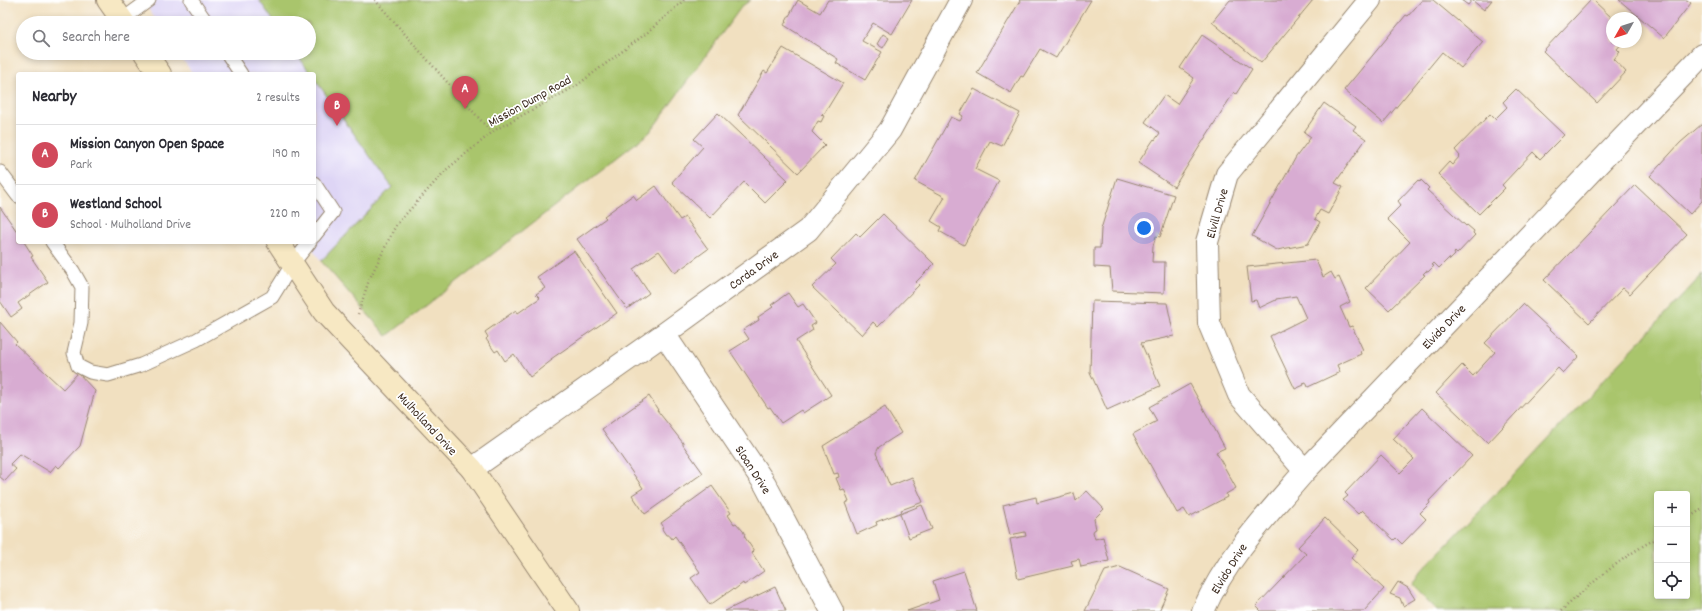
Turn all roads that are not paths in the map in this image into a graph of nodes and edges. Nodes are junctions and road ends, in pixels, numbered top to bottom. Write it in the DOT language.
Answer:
graph roads {
  1 [pos="108,0"];
  2 [pos="149,0"];
  3 [pos="191,0"];
  4 [pos="961,0"];
  5 [pos="1370,0"];
  6 [pos="119,16"];
  7 [pos="129,16"];
  8 [pos="202,16"];
  9 [pos="1702,55"];
  10 [pos="150,60"];
  11 [pos="232,60"];
  12 [pos="159,72"];
  13 [pos="240,72"];
  14 [pos="0,172"];
  15 [pos="316,186"];
  16 [pos="16,193"];
  17 [pos="316,233"];
  18 [pos="53,244"];
  19 [pos="279,244"];
  20 [pos="308,244"];
  21 [pos="293,263"];
  22 [pos="664,334"];
  23 [pos="472,469"];
  24 [pos="1305,471"];
  25 [pos="568,611"];
  26 [pos="832,611"];
  27 [pos="1203,611"];
  1 -- 6 [label="main road"];
  2 -- 7 [label="lane"];
  3 -- 8 [label="lane"];
  4 -- 22 [label="street, Corda Drive"];
  5 -- 24 [label="street, Elvill Drive"];
  9 -- 24 [label="street, Elvido Drive"];
  10 -- 12 [label="main road"];
  11 -- 13 [label="lane"];
  14 -- 16 [label="lane"];
  15 -- 17 [label="lane"];
  18 -- 21 [label="lane"];
  19 -- 21 [label="main road, Mulholland Drive"];
  20 -- 21 [label="lane"];
  21 -- 23 [label="main road, Mulholland Drive"];
  22 -- 23 [label="street, Corda Drive"];
  22 -- 26 [label="street, Sloan Drive"];
  23 -- 25 [label="main road, Mulholland Drive"];
  24 -- 27 [label="street, Elvido Drive"];
}
